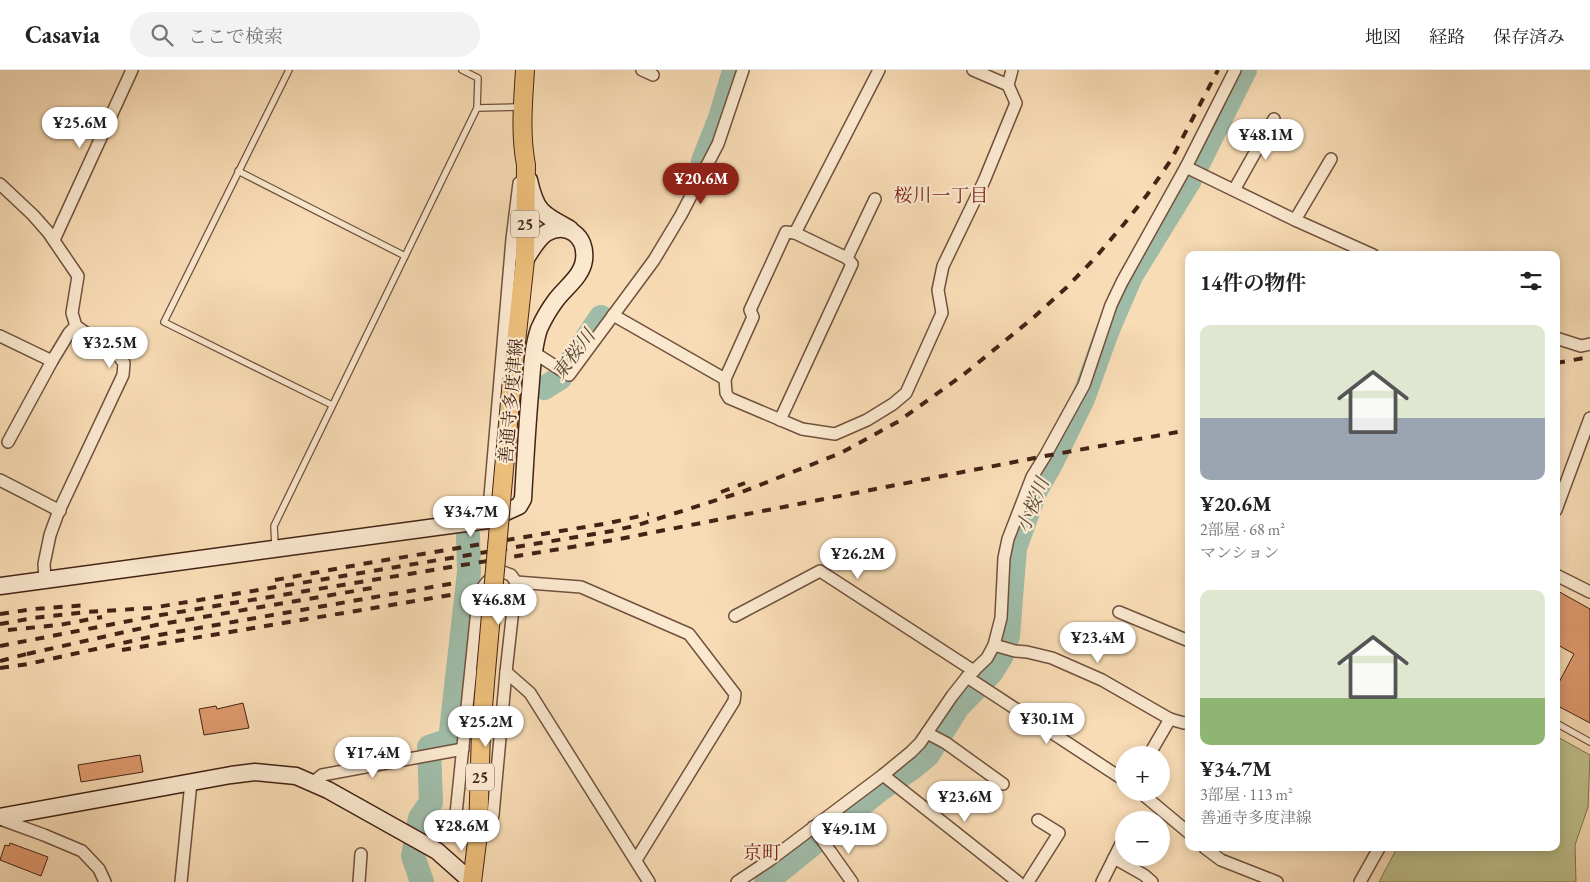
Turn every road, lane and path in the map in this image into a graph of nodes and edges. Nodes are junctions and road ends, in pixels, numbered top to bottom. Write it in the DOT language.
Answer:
graph roads {
  1 [pos="132,70"];
  2 [pos="289,70"];
  3 [pos="462,70"];
  4 [pos="525,70"];
  5 [pos="743,70"];
  6 [pos="879,70"];
  7 [pos="973,70"];
  8 [pos="1012,70"];
  9 [pos="1235,70"];
  10 [pos="1008,84"];
  11 [pos="522,107"];
  12 [pos="477,108"];
  13 [pos="1274,119"];
  14 [pos="524,158"];
  15 [pos="1331,159"];
  16 [pos="1193,170"];
  17 [pos="238,171"];
  18 [pos="0,184"];
  19 [pos="1234,190"];
  20 [pos="875,199"];
  21 [pos="1295,220"];
  22 [pos="570,229"];
  23 [pos="795,233"];
  24 [pos="54,240"];
  25 [pos="1364,251"];
  26 [pos="405,256"];
  27 [pos="848,258"];
  28 [pos="525,260"];
  29 [pos="613,315"];
  30 [pos="76,326"];
  31 [pos="0,336"];
  32 [pos="1560,339"];
  33 [pos="1590,344"];
  34 [pos="533,352"];
  35 [pos="52,361"];
  36 [pos="725,379"];
  37 [pos="332,405"];
  38 [pos="1590,418"];
  39 [pos="780,420"];
  40 [pos="8,442"];
  41 [pos="0,480"];
  42 [pos="1560,499"];
  43 [pos="60,511"];
  44 [pos="488,520"];
  45 [pos="276,548"];
  46 [pos="0,577"];
  47 [pos="1560,577"];
  48 [pos="45,580"];
  49 [pos="516,582"];
  50 [pos="7,585"];
  51 [pos="1590,592"];
  52 [pos="1119,612"];
  53 [pos="735,616"];
  54 [pos="1185,639"];
  55 [pos="1001,647"];
  56 [pos="506,672"];
  57 [pos="975,680"];
  58 [pos="1170,719"];
  59 [pos="1185,723"];
  60 [pos="1560,725"];
  61 [pos="930,734"];
  62 [pos="1590,742"];
  63 [pos="1154,746"];
  64 [pos="463,750"];
  65 [pos="1115,774"];
  66 [pos="889,779"];
  67 [pos="191,782"];
  68 [pos="312,783"];
  69 [pos="1003,784"];
  70 [pos="1151,801"];
  71 [pos="0,818"];
  72 [pos="1038,820"];
  73 [pos="815,830"];
  74 [pos="1185,830"];
  75 [pos="478,834"];
  76 [pos="1210,851"];
  77 [pos="1377,851"];
  78 [pos="361,854"];
  79 [pos="1114,858"];
  80 [pos="636,860"];
  81 [pos="104,882"];
  82 [pos="182,882"];
  83 [pos="359,882"];
  84 [pos="472,882"];
  85 [pos="649,882"];
  86 [pos="737,882"];
  87 [pos="852,882"];
  88 [pos="1018,882"];
  89 [pos="1028,882"];
  90 [pos="1102,882"];
  91 [pos="1152,882"];
  92 [pos="1277,882"];
  93 [pos="1360,882"];
  1 -- 24 [label="street"];
  2 -- 17 [label="lane"];
  3 -- 12 [label="lane"];
  4 -- 11 [label="main road, 善通寺多度津線 / 25"];
  5 -- 29 [label="street"];
  6 -- 23 [label="street"];
  7 -- 10 [label="street"];
  8 -- 10 [label="street"];
  9 -- 16 [label="street"];
  10 -- 39 [label="street"];
  11 -- 12 [label="lane"];
  11 -- 14 [label="main road, 善通寺多度津線 / 25"];
  12 -- 26 [label="lane"];
  13 -- 19 [label="street"];
  14 -- 22 [label="street"];
  14 -- 28 [label="main road, 善通寺多度津線 / 25"];
  14 -- 44 [label="street"];
  15 -- 21 [label="street"];
  16 -- 19 [label="street"];
  16 -- 55 [label="street"];
  17 -- 26 [label="lane"];
  17 -- 37 [label="lane"];
  18 -- 24 [label="street"];
  19 -- 21 [label="street"];
  20 -- 27 [label="street"];
  21 -- 25 [label="street"];
  22 -- 28 [label="street"];
  22 -- 34 [label="street"];
  23 -- 27 [label="street"];
  23 -- 36 [label="street"];
  24 -- 30 [label="street"];
  26 -- 37 [label="lane"];
  27 -- 39 [label="street"];
  28 -- 75 [label="main road, 善通寺多度津線 / 25, bridge"];
  29 -- 34 [label="street"];
  29 -- 36 [label="street"];
  30 -- 35 [label="street"];
  30 -- 43 [label="street"];
  31 -- 35 [label="street"];
  32 -- 33 [label="street"];
  34 -- 44 [label="street"];
  35 -- 40 [label="street"];
  36 -- 39 [label="street"];
  37 -- 45 [label="lane"];
  38 -- 42 [label="street"];
  41 -- 43 [label="street"];
  43 -- 48 [label="street"];
  44 -- 45 [label="street"];
  45 -- 48 [label="street"];
  46 -- 50 [label="street"];
  47 -- 51 [label="street"];
  48 -- 50 [label="street"];
  49 -- 56 [label="street"];
  49 -- 64 [label="street"];
  49 -- 80 [label="street"];
  52 -- 54 [label="street"];
  53 -- 57 [label="street"];
  55 -- 57 [label="street"];
  55 -- 58 [label="street"];
  56 -- 75 [label="street"];
  56 -- 80 [label="street"];
  57 -- 61 [label="street"];
  57 -- 65 [label="street"];
  58 -- 59 [label="street"];
  58 -- 63 [label="street"];
  60 -- 62 [label="lane"];
  61 -- 66 [label="street"];
  61 -- 69 [label="street"];
  64 -- 68 [label="street"];
  64 -- 75 [label="street"];
  66 -- 73 [label="street"];
  66 -- 88 [label="street"];
  67 -- 68 [label="street"];
  67 -- 71 [label="street"];
  67 -- 82 [label="street"];
  68 -- 84 [label="street"];
  70 -- 74 [label="street"];
  71 -- 81 [label="street"];
  72 -- 89 [label="street"];
  73 -- 86 [label="street"];
  73 -- 87 [label="street"];
  75 -- 84 [label="main road, 善通寺多度津線 / 25"];
  76 -- 92 [label="street"];
  77 -- 93 [label="street"];
  78 -- 83 [label="street"];
  79 -- 90 [label="street"];
  79 -- 91 [label="street"];
  80 -- 85 [label="street"];
}
